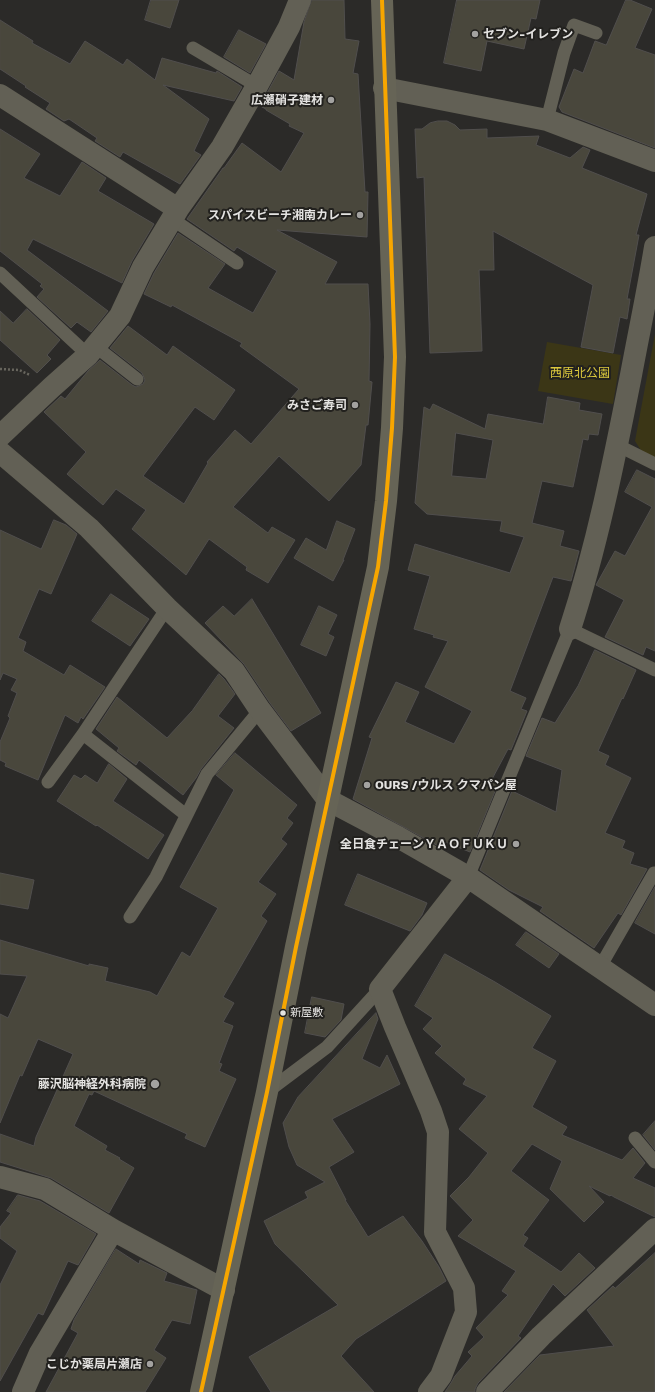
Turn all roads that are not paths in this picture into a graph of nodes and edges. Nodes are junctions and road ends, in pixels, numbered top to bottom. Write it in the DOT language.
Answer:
graph roads {
  1 [pos="300,0"];
  2 [pos="382,0"];
  3 [pos="596,33"];
  4 [pos="193,48"];
  5 [pos="257,86"];
  6 [pos="384,88"];
  7 [pos="0,95"];
  8 [pos="547,120"];
  9 [pos="655,161"];
  10 [pos="175,214"];
  11 [pos="654,257"];
  12 [pos="237,263"];
  13 [pos="0,273"];
  14 [pos="91,351"];
  15 [pos="137,379"];
  16 [pos="0,436"];
  17 [pos="617,445"];
  18 [pos="0,452"];
  19 [pos="655,464"];
  20 [pos="167,608"];
  21 [pos="570,629"];
  22 [pos="655,670"];
  23 [pos="260,710"];
  24 [pos="83,734"];
  25 [pos="48,782"];
  26 [pos="328,800"];
  27 [pos="186,815"];
  28 [pos="654,874"];
  29 [pos="468,877"];
  30 [pos="130,917"];
  31 [pos="600,967"];
  32 [pos="380,989"];
  33 [pos="655,1005"];
  34 [pos="267,1092"];
  35 [pos="635,1138"];
  36 [pos="655,1162"];
  37 [pos="0,1177"];
  38 [pos="655,1229"];
  39 [pos="113,1230"];
  40 [pos="224,1290"];
  41 [pos="23,1392"];
  42 [pos="201,1392"];
  43 [pos="429,1392"];
  44 [pos="487,1392"];
  1 -- 5 [label="street"];
  2 -- 6 [label="highway"];
  3 -- 8 [label="lane"];
  4 -- 5 [label="lane"];
  5 -- 10 [label="street"];
  6 -- 8 [label="street"];
  6 -- 26 [label="highway"];
  7 -- 10 [label="street"];
  8 -- 9 [label="street"];
  10 -- 12 [label="lane"];
  10 -- 14 [label="street"];
  11 -- 17 [label="street"];
  13 -- 14 [label="lane"];
  14 -- 15 [label="lane"];
  14 -- 16 [label="street"];
  17 -- 19 [label="lane"];
  17 -- 21 [label="street"];
  18 -- 20 [label="street"];
  20 -- 23 [label="street"];
  20 -- 24 [label="lane"];
  21 -- 22 [label="lane"];
  21 -- 29 [label="lane"];
  23 -- 26 [label="street"];
  23 -- 27 [label="lane"];
  24 -- 25 [label="lane"];
  24 -- 27 [label="lane"];
  26 -- 29 [label="street"];
  26 -- 34 [label="highway"];
  27 -- 30 [label="lane"];
  28 -- 31 [label="lane"];
  29 -- 31 [label="street"];
  29 -- 32 [label="street"];
  31 -- 33 [label="street"];
  32 -- 34 [label="lane"];
  32 -- 43 [label="street"];
  34 -- 40 [label="highway"];
  35 -- 36 [label="lane"];
  37 -- 39 [label="street"];
  38 -- 44 [label="street"];
  39 -- 40 [label="street"];
  39 -- 41 [label="street"];
  40 -- 42 [label="highway"];
}
